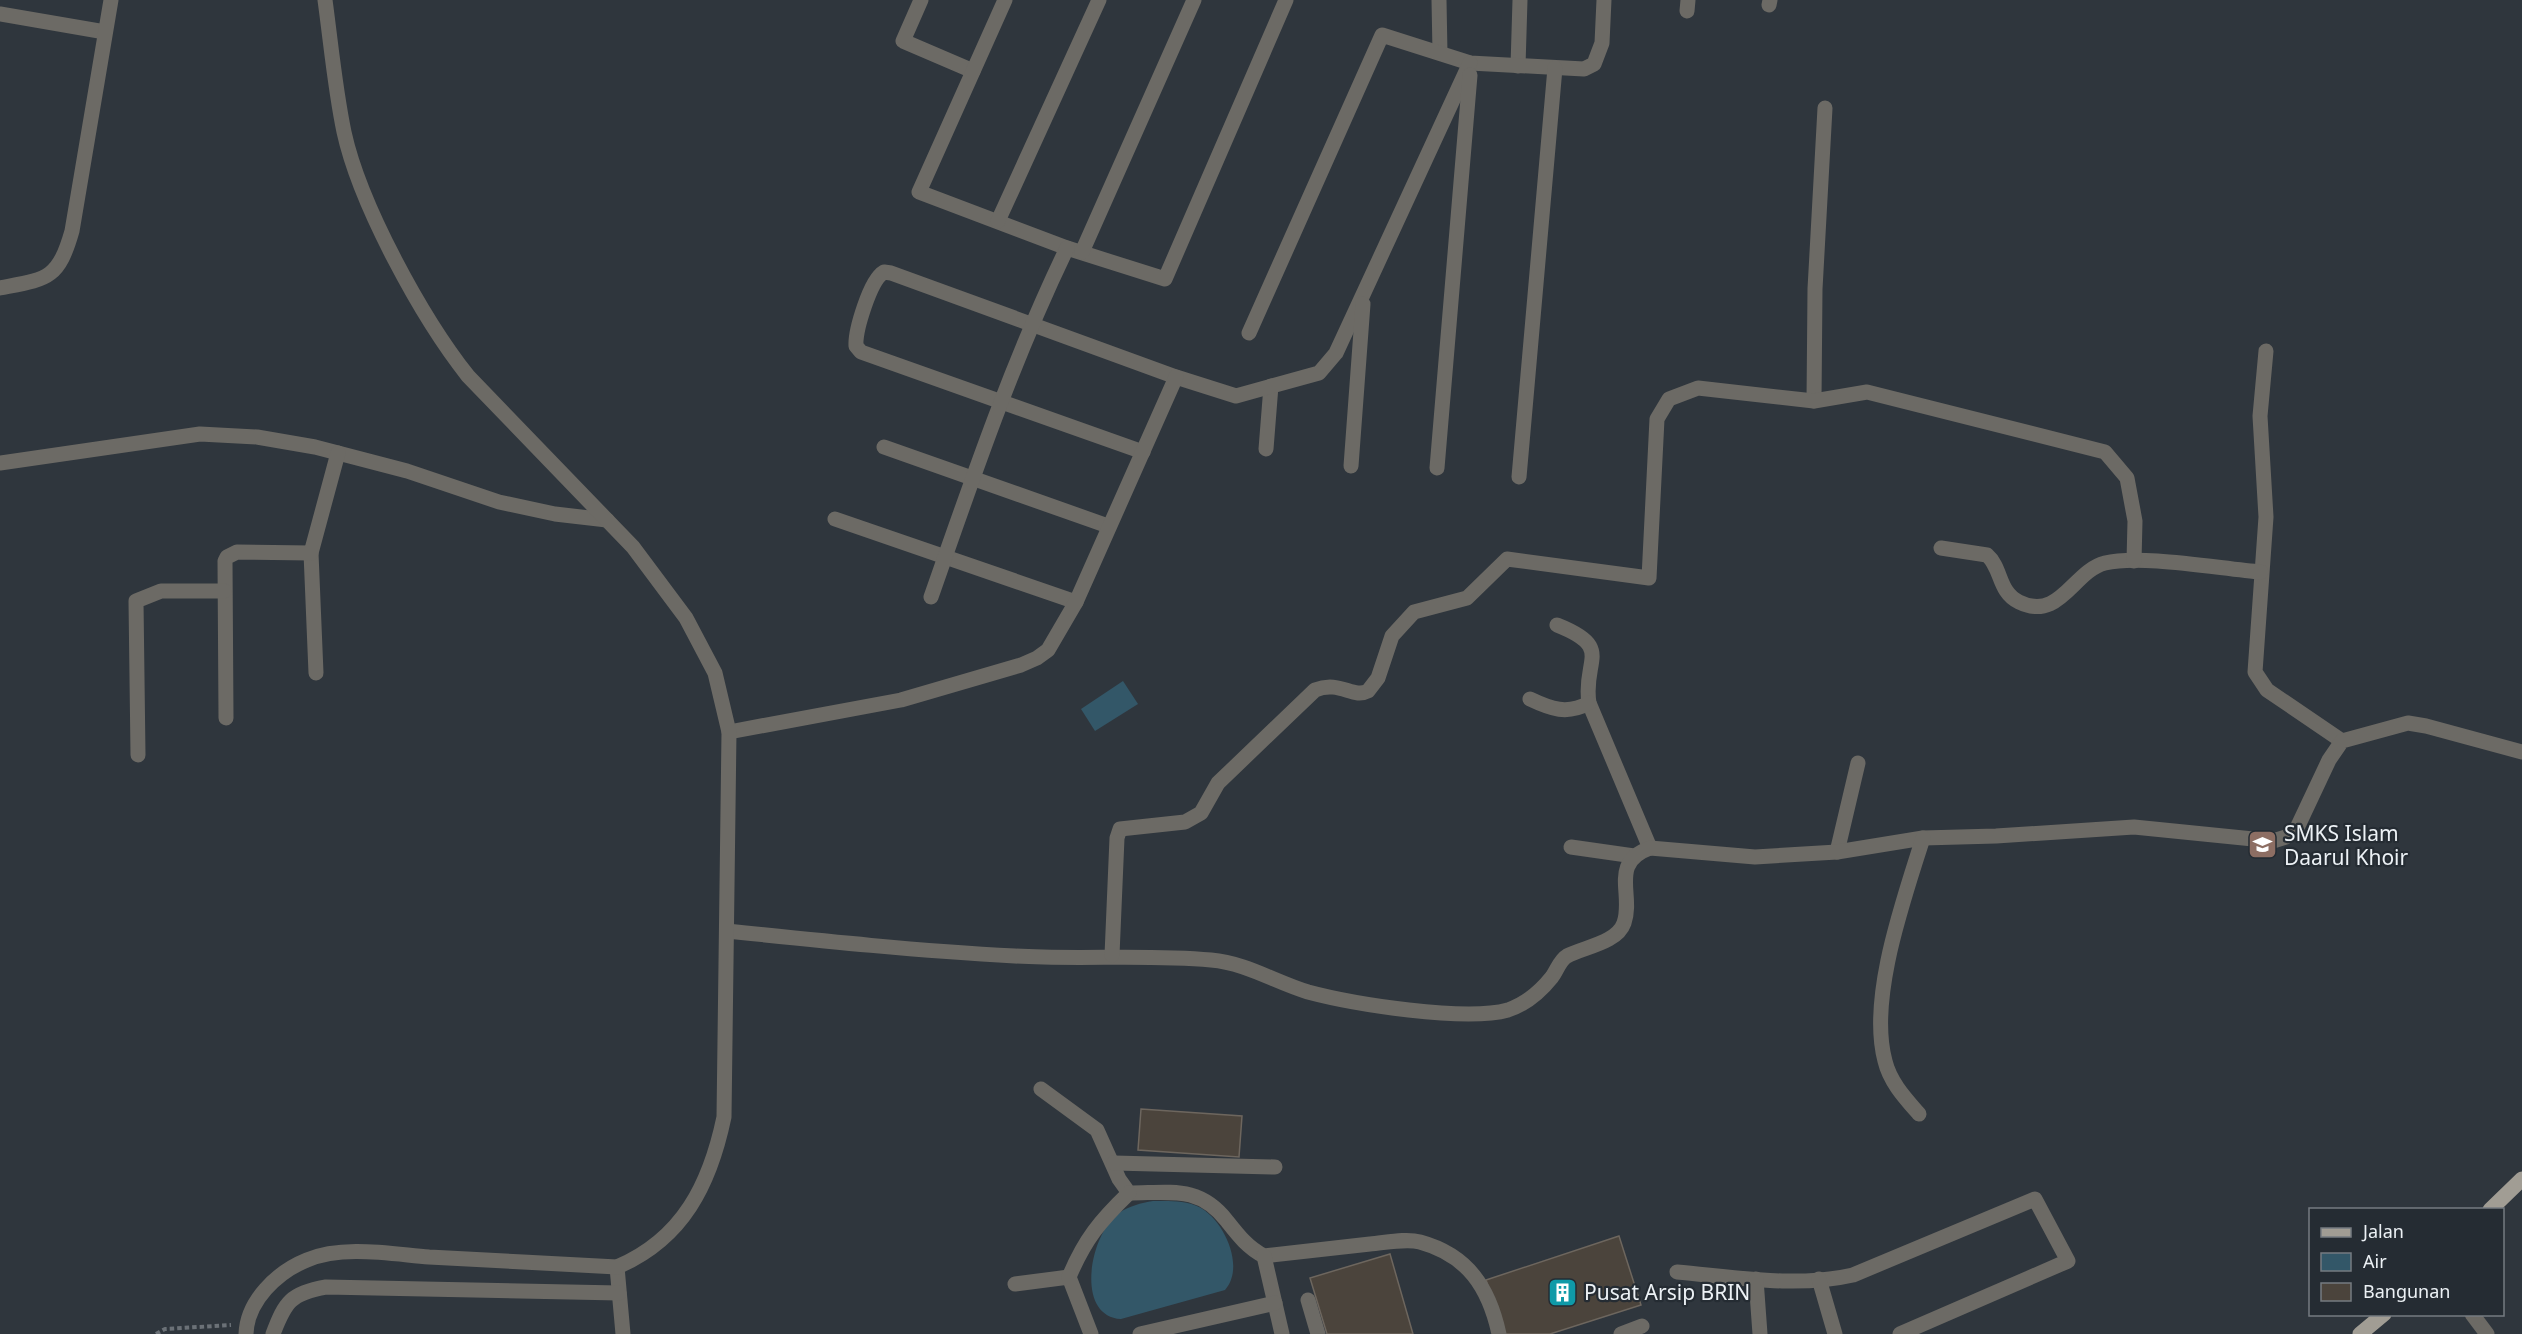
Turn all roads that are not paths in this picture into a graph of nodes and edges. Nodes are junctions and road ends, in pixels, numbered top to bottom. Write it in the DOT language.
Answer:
graph roads {
  1 [pos="111,0"];
  2 [pos="325,0"];
  3 [pos="921,0"];
  4 [pos="1005,0"];
  5 [pos="1099,0"];
  6 [pos="1194,0"];
  7 [pos="1286,0"];
  8 [pos="1439,0"];
  9 [pos="1520,0"];
  10 [pos="1604,0"];
  11 [pos="0,14"];
  12 [pos="105,32"];
  13 [pos="1440,53"];
  14 [pos="1470,63"];
  15 [pos="1518,66"];
  16 [pos="1556,68"];
  17 [pos="973,71"];
  18 [pos="1825,108"];
  19 [pos="998,222"];
  20 [pos="1075,250"];
  21 [pos="0,288"];
  22 [pos="1364,294"];
  23 [pos="1031,323"];
  24 [pos="1249,333"];
  25 [pos="2266,351"];
  26 [pos="1176,377"];
  27 [pos="1271,386"];
  28 [pos="1814,401"];
  29 [pos="999,402"];
  30 [pos="884,447"];
  31 [pos="1266,448"];
  32 [pos="1143,452"];
  33 [pos="338,453"];
  34 [pos="0,463"];
  35 [pos="1351,466"];
  36 [pos="1437,468"];
  37 [pos="972,477"];
  38 [pos="1519,477"];
  39 [pos="835,519"];
  40 [pos="607,520"];
  41 [pos="1108,526"];
  42 [pos="1941,548"];
  43 [pos="311,553"];
  44 [pos="945,557"];
  45 [pos="2134,561"];
  46 [pos="2261,572"];
  47 [pos="224,591"];
  48 [pos="931,597"];
  49 [pos="1076,602"];
  50 [pos="1557,625"];
  51 [pos="316,673"];
  52 [pos="1530,699"];
  53 [pos="1589,703"];
  54 [pos="226,718"];
  55 [pos="729,732"];
  56 [pos="2342,741"];
  57 [pos="2522,752"];
  58 [pos="138,755"];
  59 [pos="1858,763"];
  60 [pos="1923,838"];
  61 [pos="1570,847"];
  62 [pos="1650,848"];
  63 [pos="1837,852"];
  64 [pos="1634,856"];
  65 [pos="727,931"];
  66 [pos="1112,955"];
  67 [pos="1041,1089"];
  68 [pos="1919,1114"];
  69 [pos="1114,1163"];
  70 [pos="1275,1167"];
  71 [pos="2522,1179"];
  72 [pos="1129,1193"];
  73 [pos="2491,1208"];
  74 [pos="1264,1256"];
  75 [pos="617,1268"];
  76 [pos="1677,1272"];
  77 [pos="1069,1277"];
  78 [pos="1756,1279"];
  79 [pos="1819,1279"];
  80 [pos="1015,1284"];
  81 [pos="619,1293"];
  82 [pos="1308,1300"];
  83 [pos="1275,1303"];
  84 [pos="2382,1316"];
  85 [pos="2474,1316"];
  86 [pos="1642,1326"];
  87 [pos="246,1329"];
  88 [pos="273,1334"];
  89 [pos="623,1334"];
  90 [pos="1091,1334"];
  91 [pos="1140,1334"];
  92 [pos="1282,1334"];
  93 [pos="1318,1334"];
  94 [pos="1499,1334"];
  95 [pos="1621,1334"];
  96 [pos="1760,1334"];
  97 [pos="1835,1334"];
  98 [pos="1900,1334"];
  99 [pos="2360,1334"];
  100 [pos="2487,1334"];
  1 -- 12 [label="street"];
  2 -- 40 [label="street"];
  3 -- 17 [label="street"];
  4 -- 17 [label="street"];
  5 -- 19 [label="street"];
  6 -- 20 [label="street"];
  7 -- 20 [label="street"];
  8 -- 13 [label="street"];
  9 -- 15 [label="street"];
  10 -- 16 [label="street"];
  11 -- 12 [label="street"];
  12 -- 21 [label="street"];
  13 -- 14 [label="street"];
  13 -- 24 [label="street"];
  14 -- 15 [label="street"];
  14 -- 22 [label="street"];
  14 -- 36 [label="street"];
  15 -- 16 [label="street"];
  16 -- 38 [label="street"];
  17 -- 19 [label="street"];
  18 -- 28 [label="street"];
  19 -- 20 [label="street"];
  20 -- 23 [label="street"];
  22 -- 27 [label="street"];
  22 -- 35 [label="street"];
  23 -- 26 [label="street"];
  23 -- 29 [label="street"];
  23 -- 29 [label="street"];
  25 -- 46 [label="street"];
  26 -- 27 [label="street"];
  26 -- 32 [label="street"];
  27 -- 31 [label="street"];
  28 -- 45 [label="street"];
  28 -- 66 [label="street"];
  29 -- 32 [label="street"];
  29 -- 37 [label="street"];
  30 -- 37 [label="street"];
  32 -- 41 [label="street"];
  33 -- 34 [label="street"];
  33 -- 40 [label="street"];
  33 -- 43 [label="street"];
  37 -- 41 [label="street"];
  37 -- 44 [label="street"];
  39 -- 44 [label="street"];
  40 -- 55 [label="street"];
  41 -- 49 [label="street"];
  42 -- 45 [label="street"];
  43 -- 47 [label="street"];
  43 -- 51 [label="street"];
  44 -- 48 [label="street"];
  44 -- 49 [label="street"];
  45 -- 46 [label="street"];
  46 -- 56 [label="street"];
  47 -- 54 [label="street"];
  47 -- 58 [label="street"];
  49 -- 55 [label="street"];
  50 -- 53 [label="street"];
  52 -- 53 [label="street"];
  53 -- 62 [label="street"];
  55 -- 65 [label="street"];
  56 -- 57 [label="street"];
  56 -- 60 [label="street"];
  59 -- 63 [label="street"];
  60 -- 63 [label="street"];
  60 -- 68 [label="street"];
  61 -- 64 [label="street"];
  62 -- 63 [label="street"];
  62 -- 64 [label="street"];
  64 -- 66 [label="street"];
  65 -- 66 [label="street"];
  65 -- 75 [label="street"];
  67 -- 69 [label="street"];
  69 -- 70 [label="street"];
  69 -- 72 [label="street"];
  71 -- 73 [label="main road"];
  72 -- 74 [label="street"];
  72 -- 77 [label="street"];
  74 -- 83 [label="street"];
  74 -- 94 [label="street"];
  75 -- 81 [label="street"];
  75 -- 87 [label="street"];
  76 -- 78 [label="street"];
  77 -- 80 [label="street"];
  77 -- 90 [label="street"];
  78 -- 79 [label="street"];
  78 -- 96 [label="street"];
  79 -- 97 [label="street"];
  79 -- 98 [label="street"];
  81 -- 88 [label="street"];
  81 -- 89 [label="street"];
  82 -- 93 [label="street"];
  83 -- 91 [label="street"];
  83 -- 92 [label="street"];
  84 -- 99 [label="main road"];
  85 -- 100 [label="street"];
  86 -- 95 [label="street"];
}
